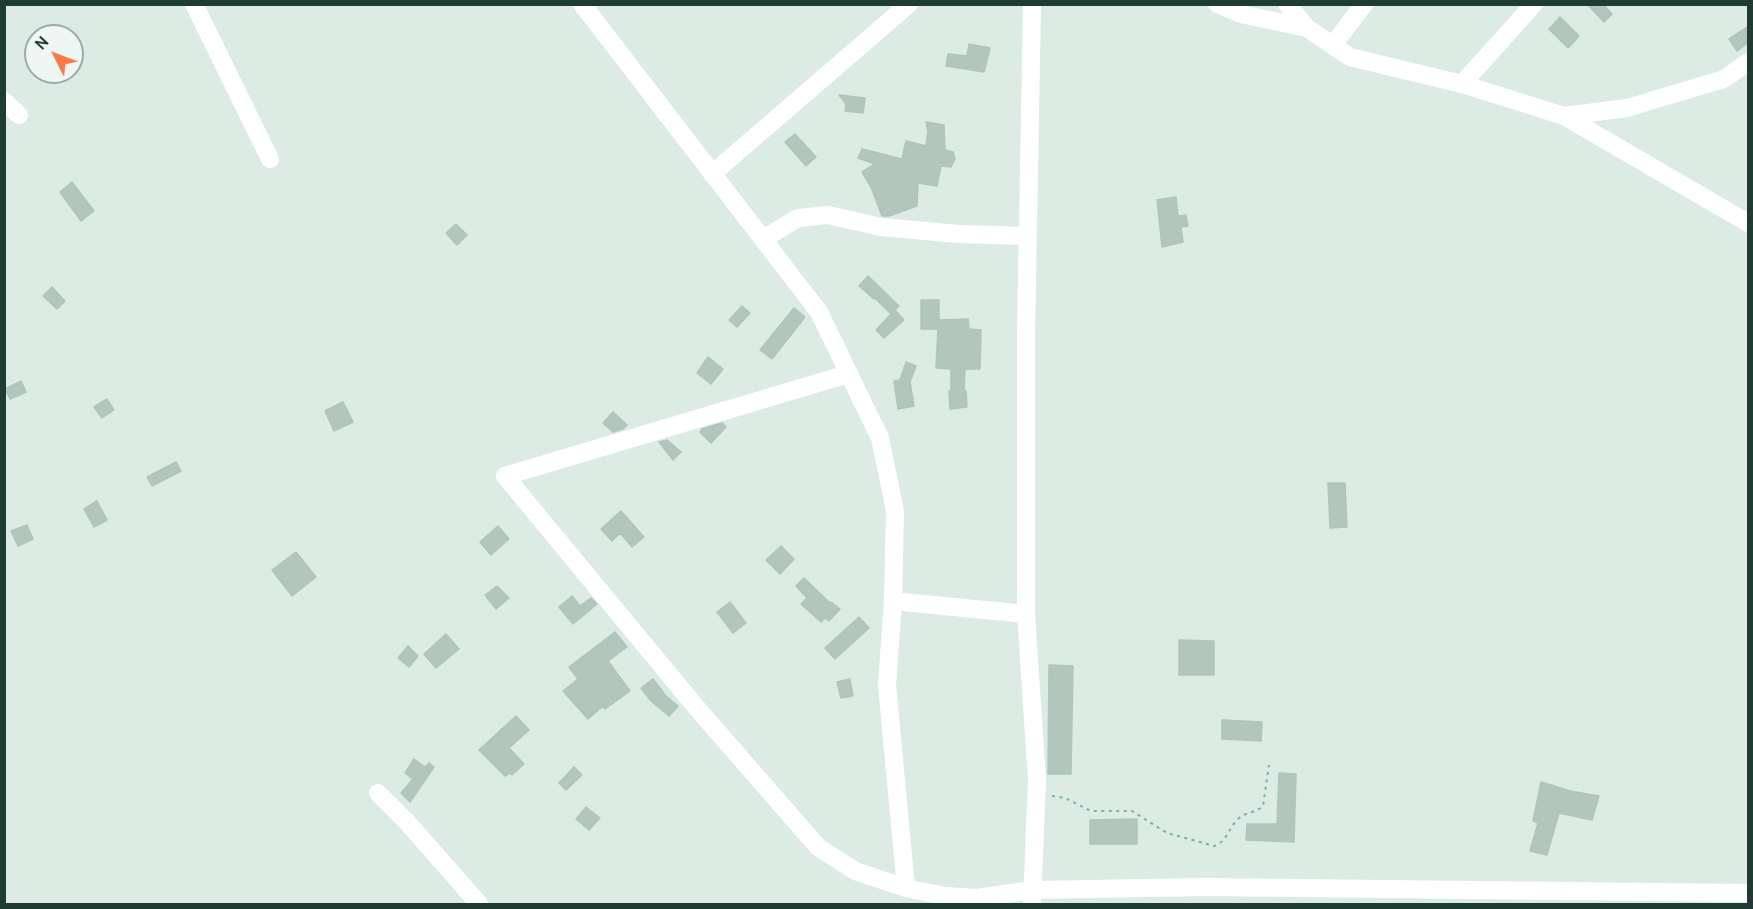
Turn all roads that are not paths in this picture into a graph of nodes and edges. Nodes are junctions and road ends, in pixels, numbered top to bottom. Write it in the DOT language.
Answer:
graph roads {
  1 [pos="194,4"];
  2 [pos="582,4"];
  3 [pos="909,4"];
  4 [pos="1217,4"];
  5 [pos="1287,4"];
  6 [pos="1364,4"];
  7 [pos="1534,4"];
  8 [pos="1029,5"];
  9 [pos="1307,28"];
  10 [pos="1333,45"];
  11 [pos="1749,62"];
  12 [pos="1462,84"];
  13 [pos="4,101"];
  14 [pos="19,114"];
  15 [pos="1564,116"];
  16 [pos="270,159"];
  17 [pos="712,174"];
  18 [pos="1749,223"];
  19 [pos="1028,236"];
  20 [pos="763,239"];
  21 [pos="848,374"];
  22 [pos="892,601"];
  23 [pos="1026,614"];
  24 [pos="378,794"];
  25 [pos="906,888"];
  26 [pos="1749,892"];
  27 [pos="1032,897"];
  28 [pos="1634,898"];
  29 [pos="479,904"];
  1 -- 16 [label="street"];
  2 -- 17 [label="street"];
  3 -- 17 [label="street"];
  4 -- 9 [label="street"];
  5 -- 9 [label="street"];
  6 -- 10 [label="street"];
  7 -- 12 [label="street"];
  8 -- 19 [label="street"];
  9 -- 10 [label="street"];
  10 -- 12 [label="street"];
  11 -- 15 [label="street"];
  12 -- 15 [label="street"];
  13 -- 14 [label="street"];
  15 -- 18 [label="street"];
  17 -- 20 [label="street"];
  19 -- 20 [label="street"];
  19 -- 23 [label="street"];
  20 -- 21 [label="street"];
  21 -- 22 [label="street"];
  21 -- 25 [label="street"];
  22 -- 23 [label="street"];
  22 -- 25 [label="street"];
  23 -- 27 [label="street"];
  24 -- 29 [label="street"];
  25 -- 27 [label="street"];
  26 -- 28 [label="street"];
  27 -- 28 [label="street"];
}
